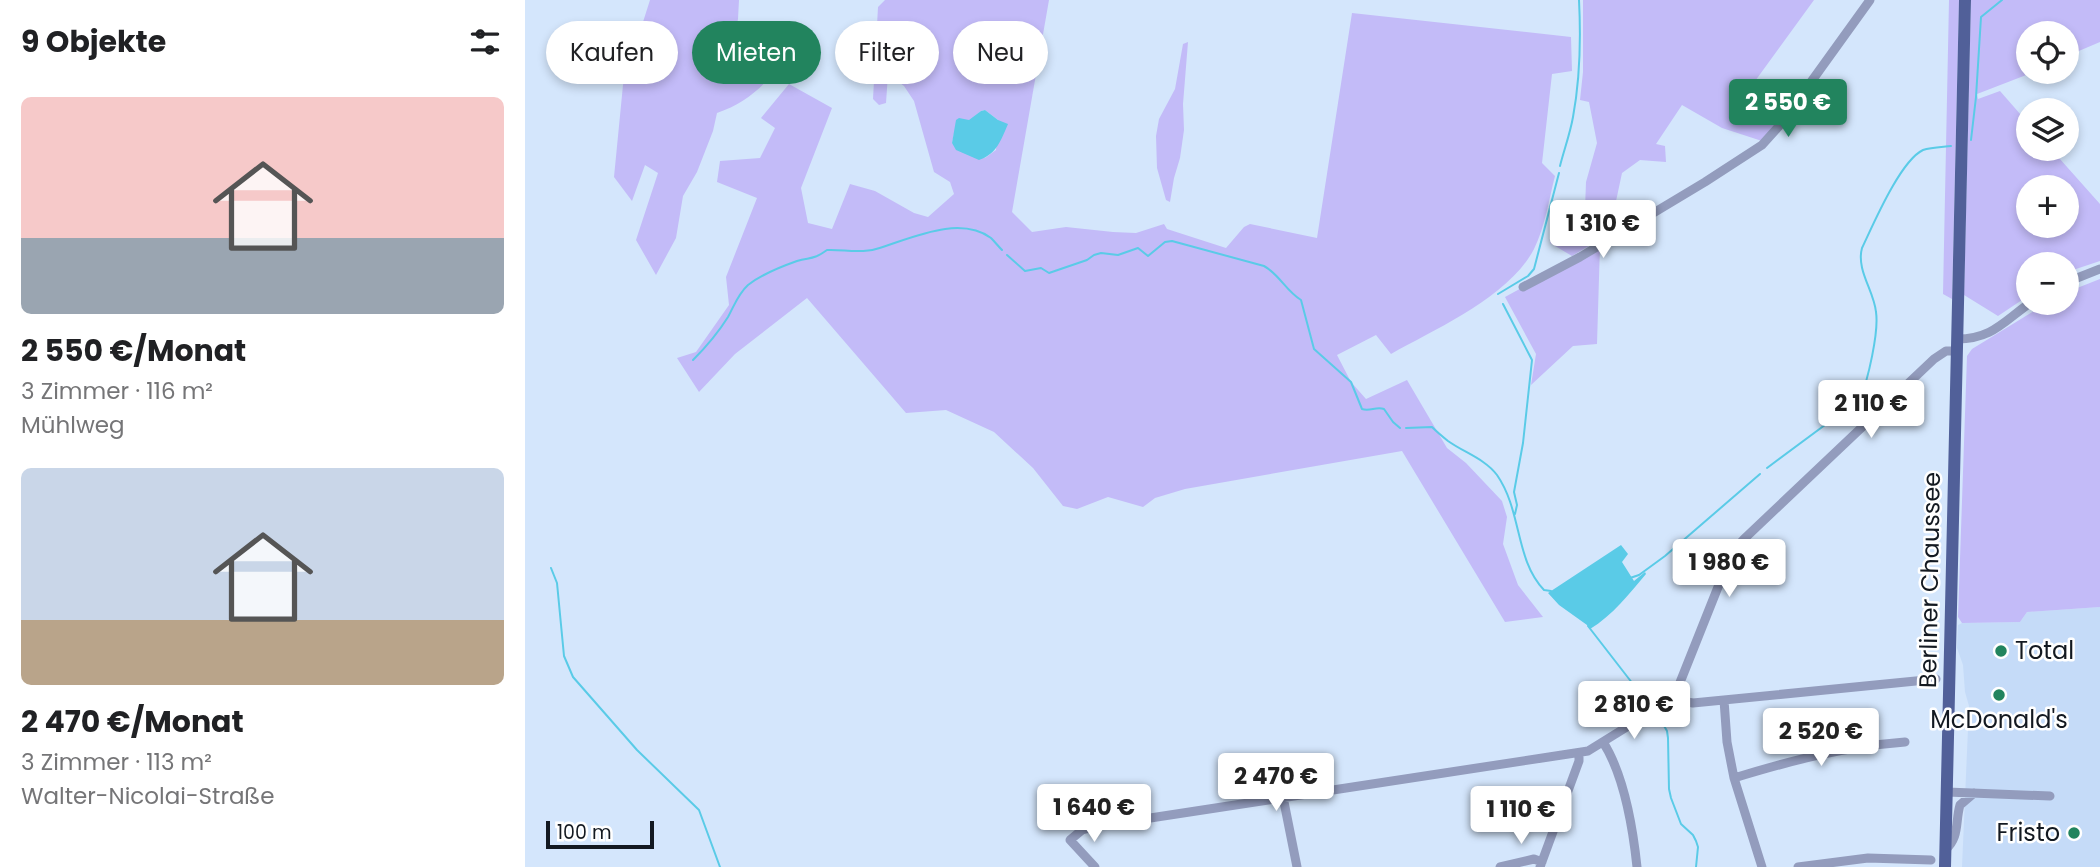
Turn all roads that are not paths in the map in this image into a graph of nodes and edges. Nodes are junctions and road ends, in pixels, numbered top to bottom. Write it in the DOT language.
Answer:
graph roads {
  1 [pos="1870,0"];
  2 [pos="1965,0"];
  3 [pos="2100,269"];
  4 [pos="2079,277"];
  5 [pos="1523,287"];
  6 [pos="2016,313"];
  7 [pos="1957,345"];
  8 [pos="1936,679"];
  9 [pos="1673,695"];
  10 [pos="1724,700"];
  11 [pos="1602,743"];
  12 [pos="1905,743"];
  13 [pos="1579,754"];
  14 [pos="1734,778"];
  15 [pos="1947,792"];
  16 [pos="1973,793"];
  17 [pos="2050,796"];
  18 [pos="1283,797"];
  19 [pos="1945,850"];
  20 [pos="1931,860"];
  21 [pos="1541,864"];
  22 [pos="1095,867"];
  23 [pos="1297,867"];
  24 [pos="1500,867"];
  25 [pos="1637,867"];
  26 [pos="1762,867"];
  27 [pos="1798,867"];
  28 [pos="1945,867"];
  1 -- 5 [label="street"];
  2 -- 7 [label="main road, Berliner Chaussee"];
  3 -- 4 [label="street"];
  6 -- 7 [label="street"];
  7 -- 9 [label="street"];
  7 -- 15 [label="main road, Berliner Chaussee"];
  8 -- 10 [label="street"];
  9 -- 10 [label="street"];
  9 -- 11 [label="street"];
  10 -- 14 [label="street"];
  11 -- 13 [label="street"];
  11 -- 25 [label="street"];
  12 -- 14 [label="street"];
  13 -- 18 [label="street"];
  13 -- 21 [label="street"];
  14 -- 26 [label="street"];
  15 -- 16 [label="street"];
  15 -- 19 [label="main road, Berliner Chaussee"];
  16 -- 17 [label="street"];
  16 -- 19 [label="street"];
  18 -- 22 [label="street"];
  18 -- 23 [label="street"];
  19 -- 28 [label="main road, Berliner Chaussee"];
  20 -- 27 [label="street"];
  21 -- 24 [label="street"];
}
